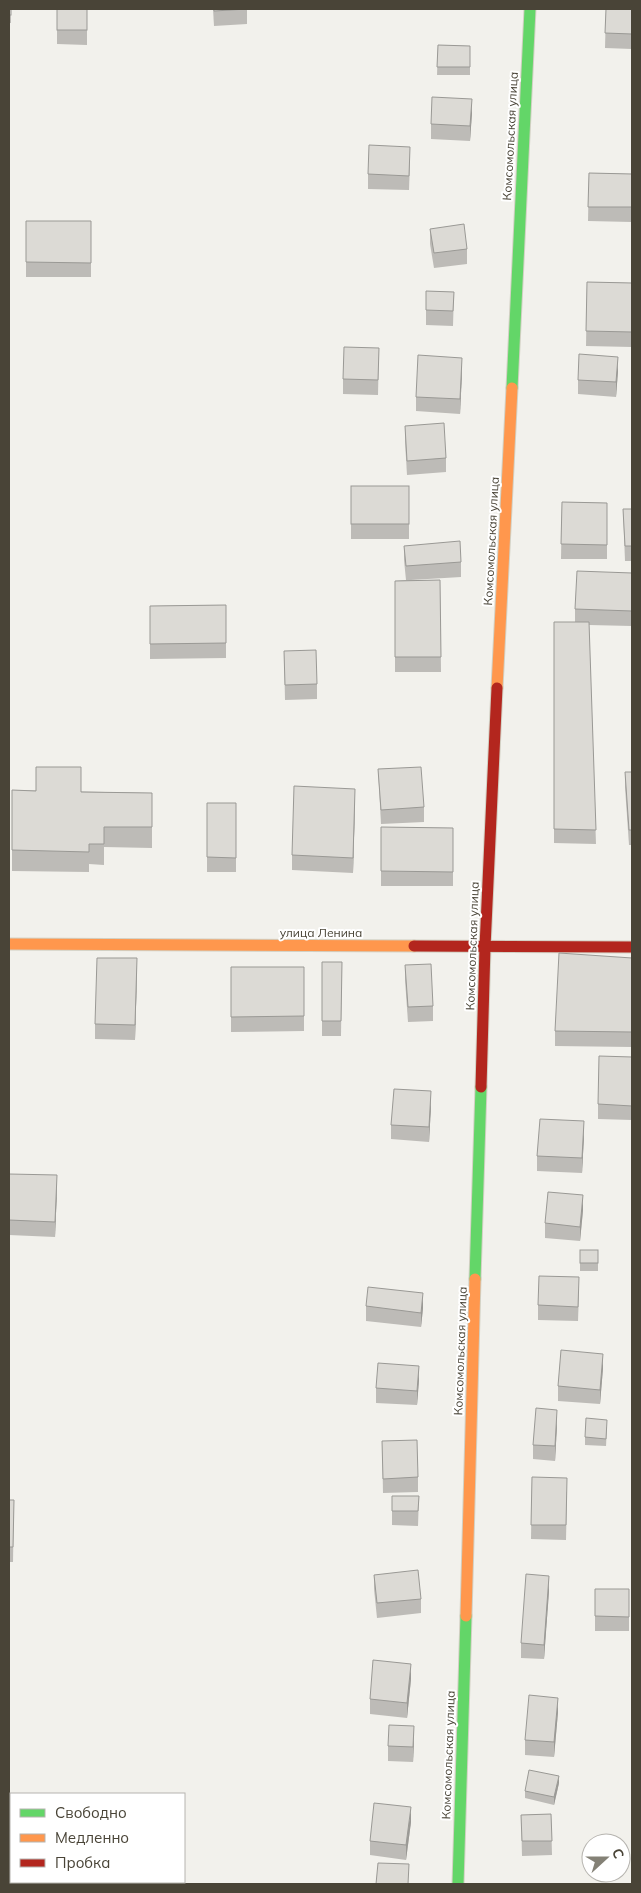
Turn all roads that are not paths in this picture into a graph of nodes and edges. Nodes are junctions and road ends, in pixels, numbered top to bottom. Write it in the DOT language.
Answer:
graph roads {
  1 [pos="530,9"];
  2 [pos="9,944"];
  3 [pos="632,947"];
  4 [pos="485,948"];
  5 [pos="458,1884"];
  1 -- 4 [label="street, Комсомольская улица"];
  2 -- 4 [label="street, улица Ленина"];
  3 -- 4 [label="street, улица Ленина"];
  4 -- 5 [label="street, Комсомольская улица"];
}
